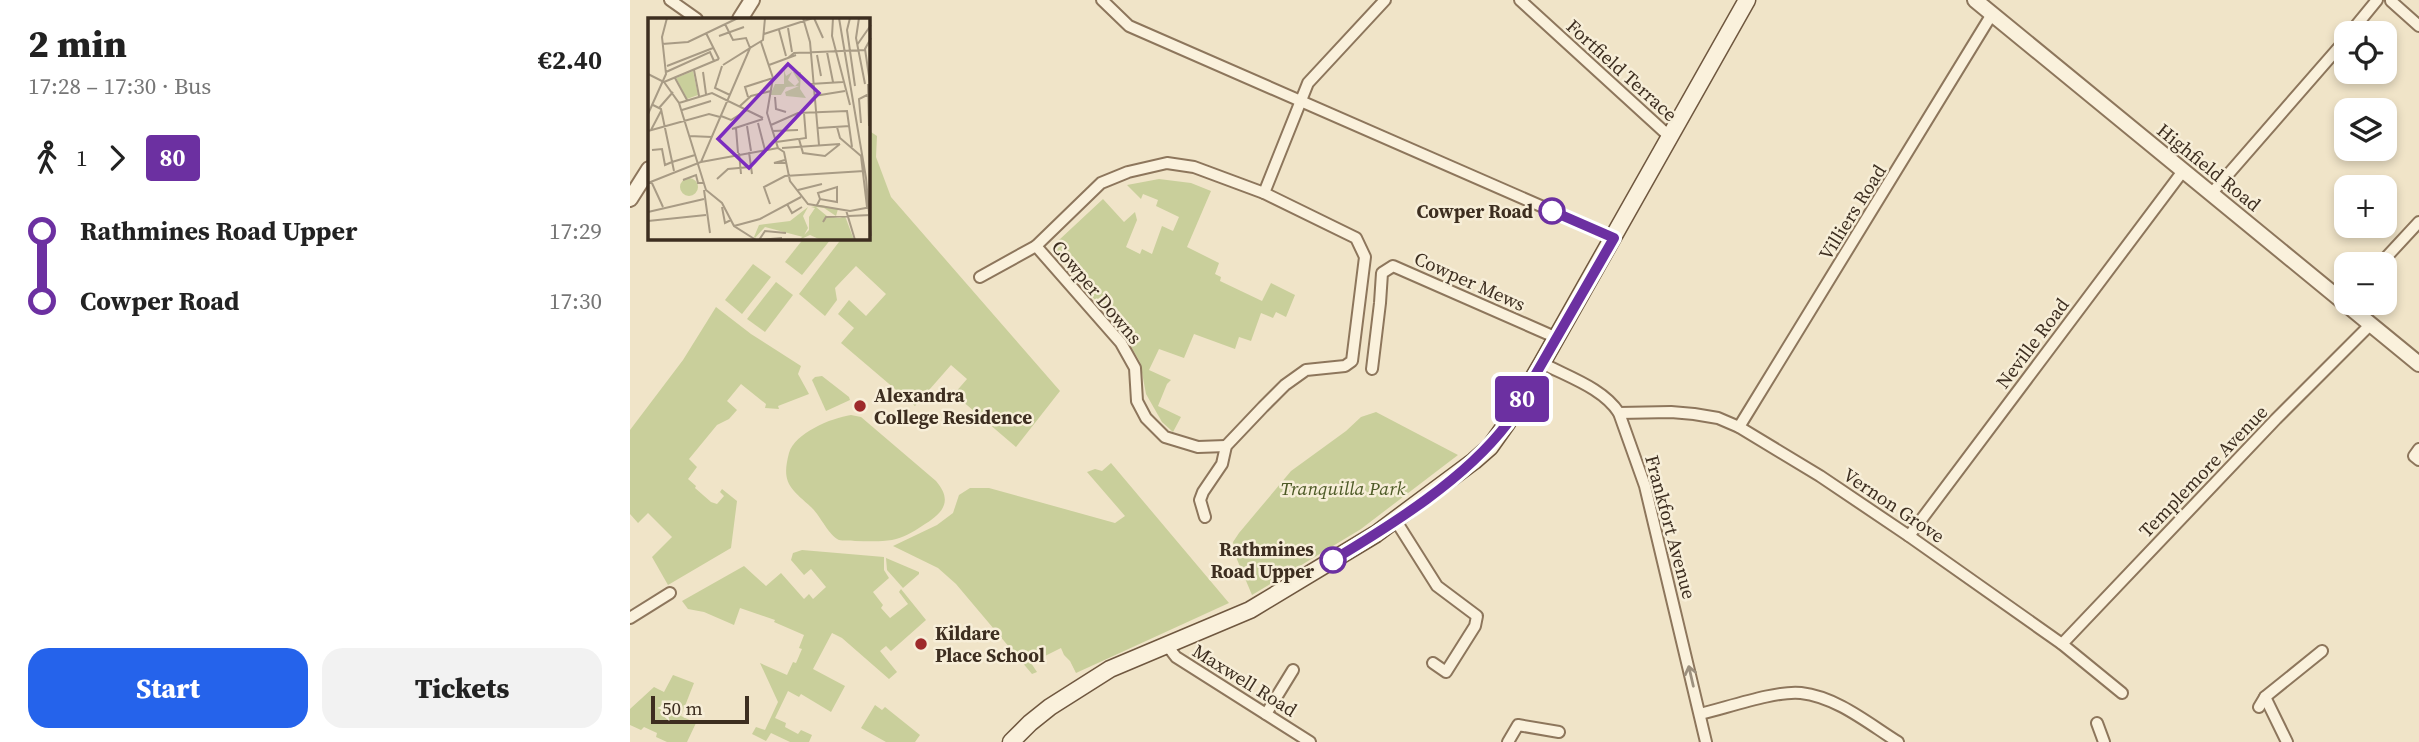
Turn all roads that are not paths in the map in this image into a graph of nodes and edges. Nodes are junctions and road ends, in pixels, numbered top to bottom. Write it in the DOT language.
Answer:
graph roads {
  1 [pos="670,0"];
  2 [pos="752,0"];
  3 [pos="1102,0"];
  4 [pos="1385,0"];
  5 [pos="1520,0"];
  6 [pos="1747,0"];
  7 [pos="1975,0"];
  8 [pos="2377,0"];
  9 [pos="2391,1"];
  10 [pos="1992,15"];
  11 [pos="696,18"];
  12 [pos="741,18"];
  13 [pos="2360,21"];
  14 [pos="2419,26"];
  15 [pos="2334,52"];
  16 [pos="1301,102"];
  17 [pos="1670,137"];
  18 [pos="648,171"];
  19 [pos="2183,171"];
  20 [pos="1264,193"];
  21 [pos="2211,194"];
  22 [pos="630,199"];
  23 [pos="2419,222"];
  24 [pos="1614,238"];
  25 [pos="1036,246"];
  26 [pos="2391,252"];
  27 [pos="981,277"];
  28 [pos="2334,292"];
  29 [pos="2361,315"];
  30 [pos="2371,324"];
  31 [pos="1556,338"];
  32 [pos="1542,363"];
  33 [pos="2419,364"];
  34 [pos="1371,369"];
  35 [pos="1619,413"];
  36 [pos="1739,427"];
  37 [pos="1226,446"];
  38 [pos="2419,449"];
  39 [pos="2419,460"];
  40 [pos="1205,517"];
  41 [pos="1396,521"];
  42 [pos="1909,536"];
  43 [pos="670,593"];
  44 [pos="630,618"];
  45 [pos="1166,644"];
  46 [pos="2062,644"];
  47 [pos="2322,651"];
  48 [pos="1433,663"];
  49 [pos="1293,670"];
  50 [pos="2122,693"];
  51 [pos="1266,714"];
  52 [pos="1700,714"];
  53 [pos="2097,723"];
  54 [pos="1559,732"];
  55 [pos="1011,742"];
  56 [pos="1310,742"];
  57 [pos="1508,742"];
  58 [pos="1706,742"];
  59 [pos="1898,742"];
  60 [pos="2104,742"];
  61 [pos="2287,742"];
  1 -- 11 [label="street"];
  2 -- 12 [label="street"];
  3 -- 16 [label="street"];
  4 -- 16 [label="street"];
  5 -- 17 [label="street, Fortfield Terrace"];
  6 -- 17 [label="main road"];
  7 -- 10 [label="street, Highfield Road"];
  8 -- 13 [label="street"];
  9 -- 14 [label="street"];
  10 -- 19 [label="street, Highfield Road"];
  10 -- 36 [label="street, Villiers Road"];
  15 -- 21 [label="street"];
  16 -- 20 [label="street"];
  16 -- 24 [label="street"];
  17 -- 24 [label="main road"];
  18 -- 22 [label="street"];
  19 -- 21 [label="street, Highfield Road"];
  19 -- 42 [label="street, Neville Road"];
  20 -- 25 [label="street, Cowper Downs"];
  20 -- 37 [label="street, Cowper Downs"];
  21 -- 28 [label="street, Highfield Road"];
  23 -- 26 [label="street"];
  24 -- 31 [label="main road"];
  25 -- 27 [label="street, Cowper Downs"];
  25 -- 37 [label="street, Cowper Downs"];
  29 -- 30 [label="street, Highfield Road"];
  30 -- 33 [label="street, Highfield Road"];
  30 -- 46 [label="street, Templemore Avenue"];
  31 -- 32 [label="main road"];
  31 -- 34 [label="street, Cowper Mews"];
  32 -- 35 [label="street, Frankfort Avenue"];
  32 -- 41 [label="main road"];
  35 -- 36 [label="street, Vernon Grove"];
  52 -- 35 [label="street, Frankfort Avenue, one-way"];
  36 -- 42 [label="street, Vernon Grove"];
  37 -- 40 [label="street"];
  38 -- 39 [label="street"];
  41 -- 45 [label="main road"];
  41 -- 48 [label="street"];
  42 -- 46 [label="street, Vernon Grove"];
  43 -- 44 [label="street"];
  45 -- 51 [label="street, Maxwell Road"];
  45 -- 55 [label="main road"];
  46 -- 50 [label="street, Vernon Grove"];
  47 -- 61 [label="street"];
  49 -- 51 [label="street"];
  51 -- 56 [label="street, Maxwell Road"];
  52 -- 58 [label="street, Frankfort Avenue"];
  52 -- 59 [label="street"];
  53 -- 60 [label="street"];
  54 -- 57 [label="street"];
}
